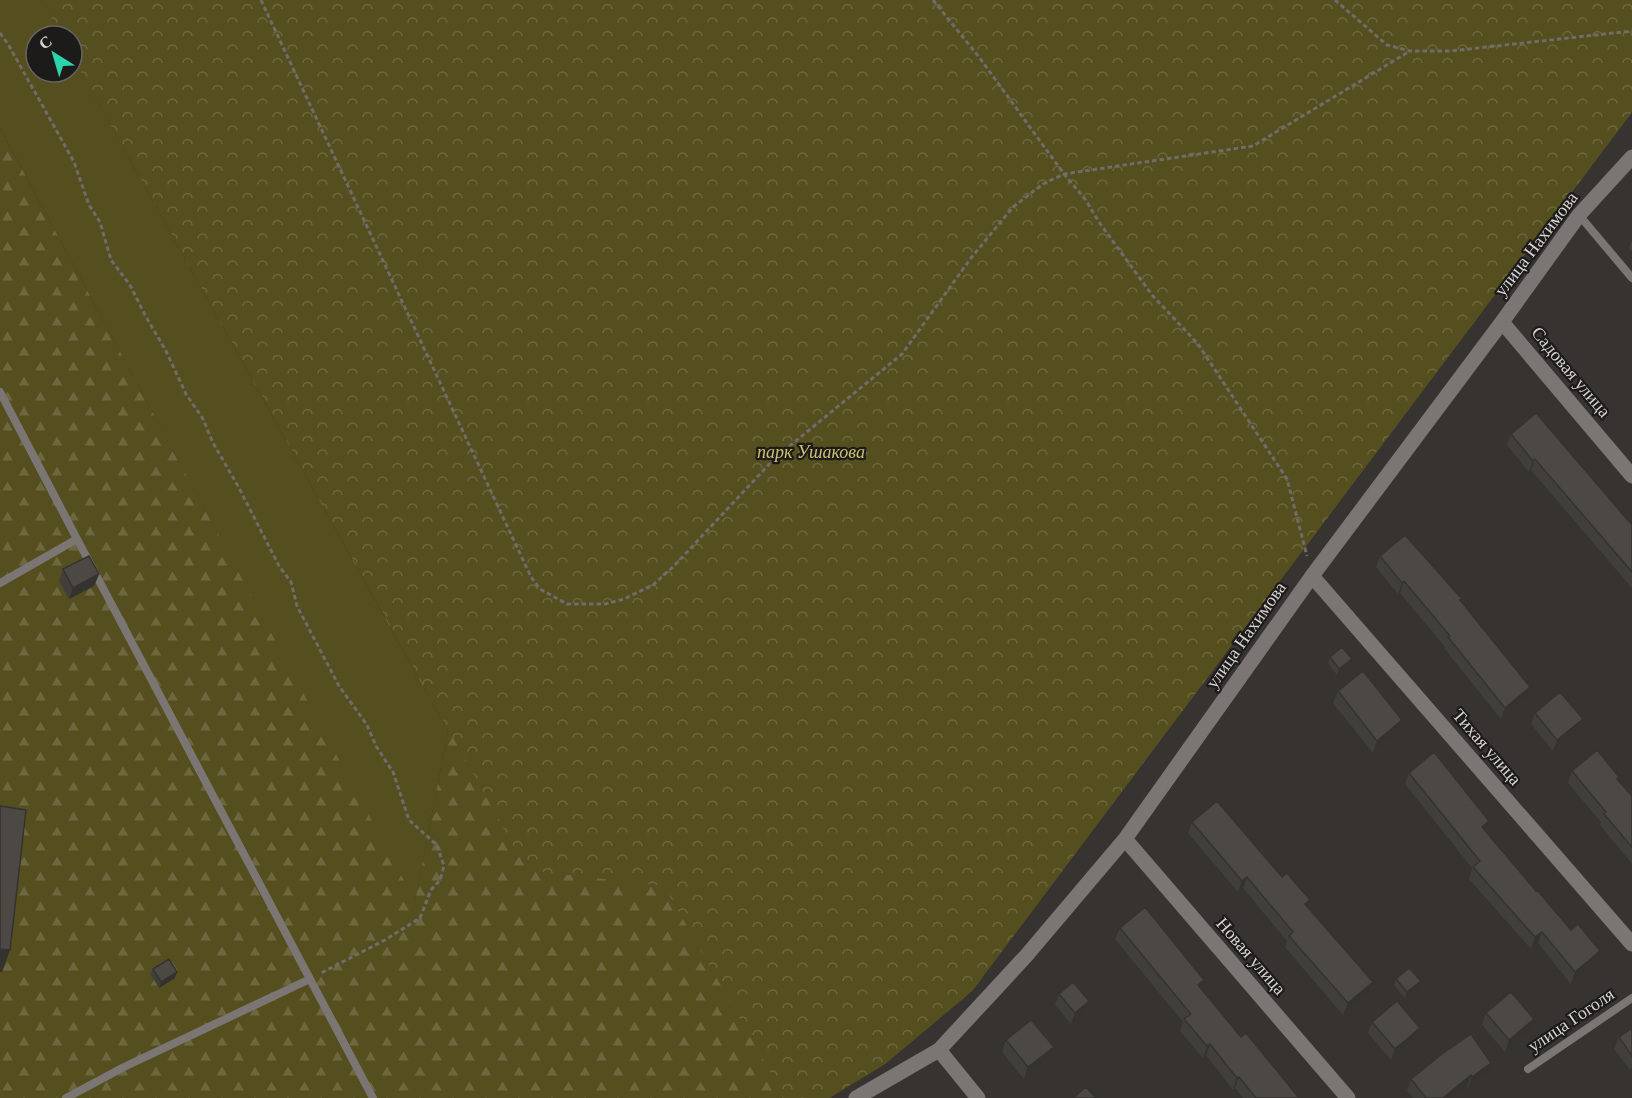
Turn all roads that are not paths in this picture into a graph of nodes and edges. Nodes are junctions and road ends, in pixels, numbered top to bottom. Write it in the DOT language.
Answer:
graph roads {
  1 [pos="1631,162"];
  2 [pos="1579,215"];
  3 [pos="1632,278"];
  4 [pos="1502,322"];
  5 [pos="0,392"];
  6 [pos="1632,476"];
  7 [pos="77,539"];
  8 [pos="1312,576"];
  9 [pos="0,583"];
  10 [pos="1125,839"];
  11 [pos="1632,944"];
  12 [pos="310,979"];
  13 [pos="1632,998"];
  14 [pos="939,1050"];
  15 [pos="1528,1069"];
  16 [pos="66,1098"];
  17 [pos="373,1098"];
  18 [pos="856,1098"];
  19 [pos="978,1098"];
  20 [pos="1348,1098"];
  1 -- 2 [label="street, улица Нахимова"];
  2 -- 3 [label="lane"];
  2 -- 4 [label="street, улица Нахимова"];
  4 -- 6 [label="street, Садовая улица"];
  4 -- 8 [label="street, улица Нахимова"];
  5 -- 7 [label="lane"];
  7 -- 9 [label="lane"];
  7 -- 12 [label="lane"];
  8 -- 10 [label="street, улица Нахимова"];
  8 -- 11 [label="street, Тихая улица"];
  10 -- 14 [label="street, улица Нахимова"];
  10 -- 20 [label="street, Новая улица"];
  12 -- 16 [label="lane"];
  12 -- 17 [label="lane"];
  13 -- 15 [label="lane, улица Гоголя"];
  14 -- 18 [label="street, улица Нахимова"];
  14 -- 19 [label="street"];
}
